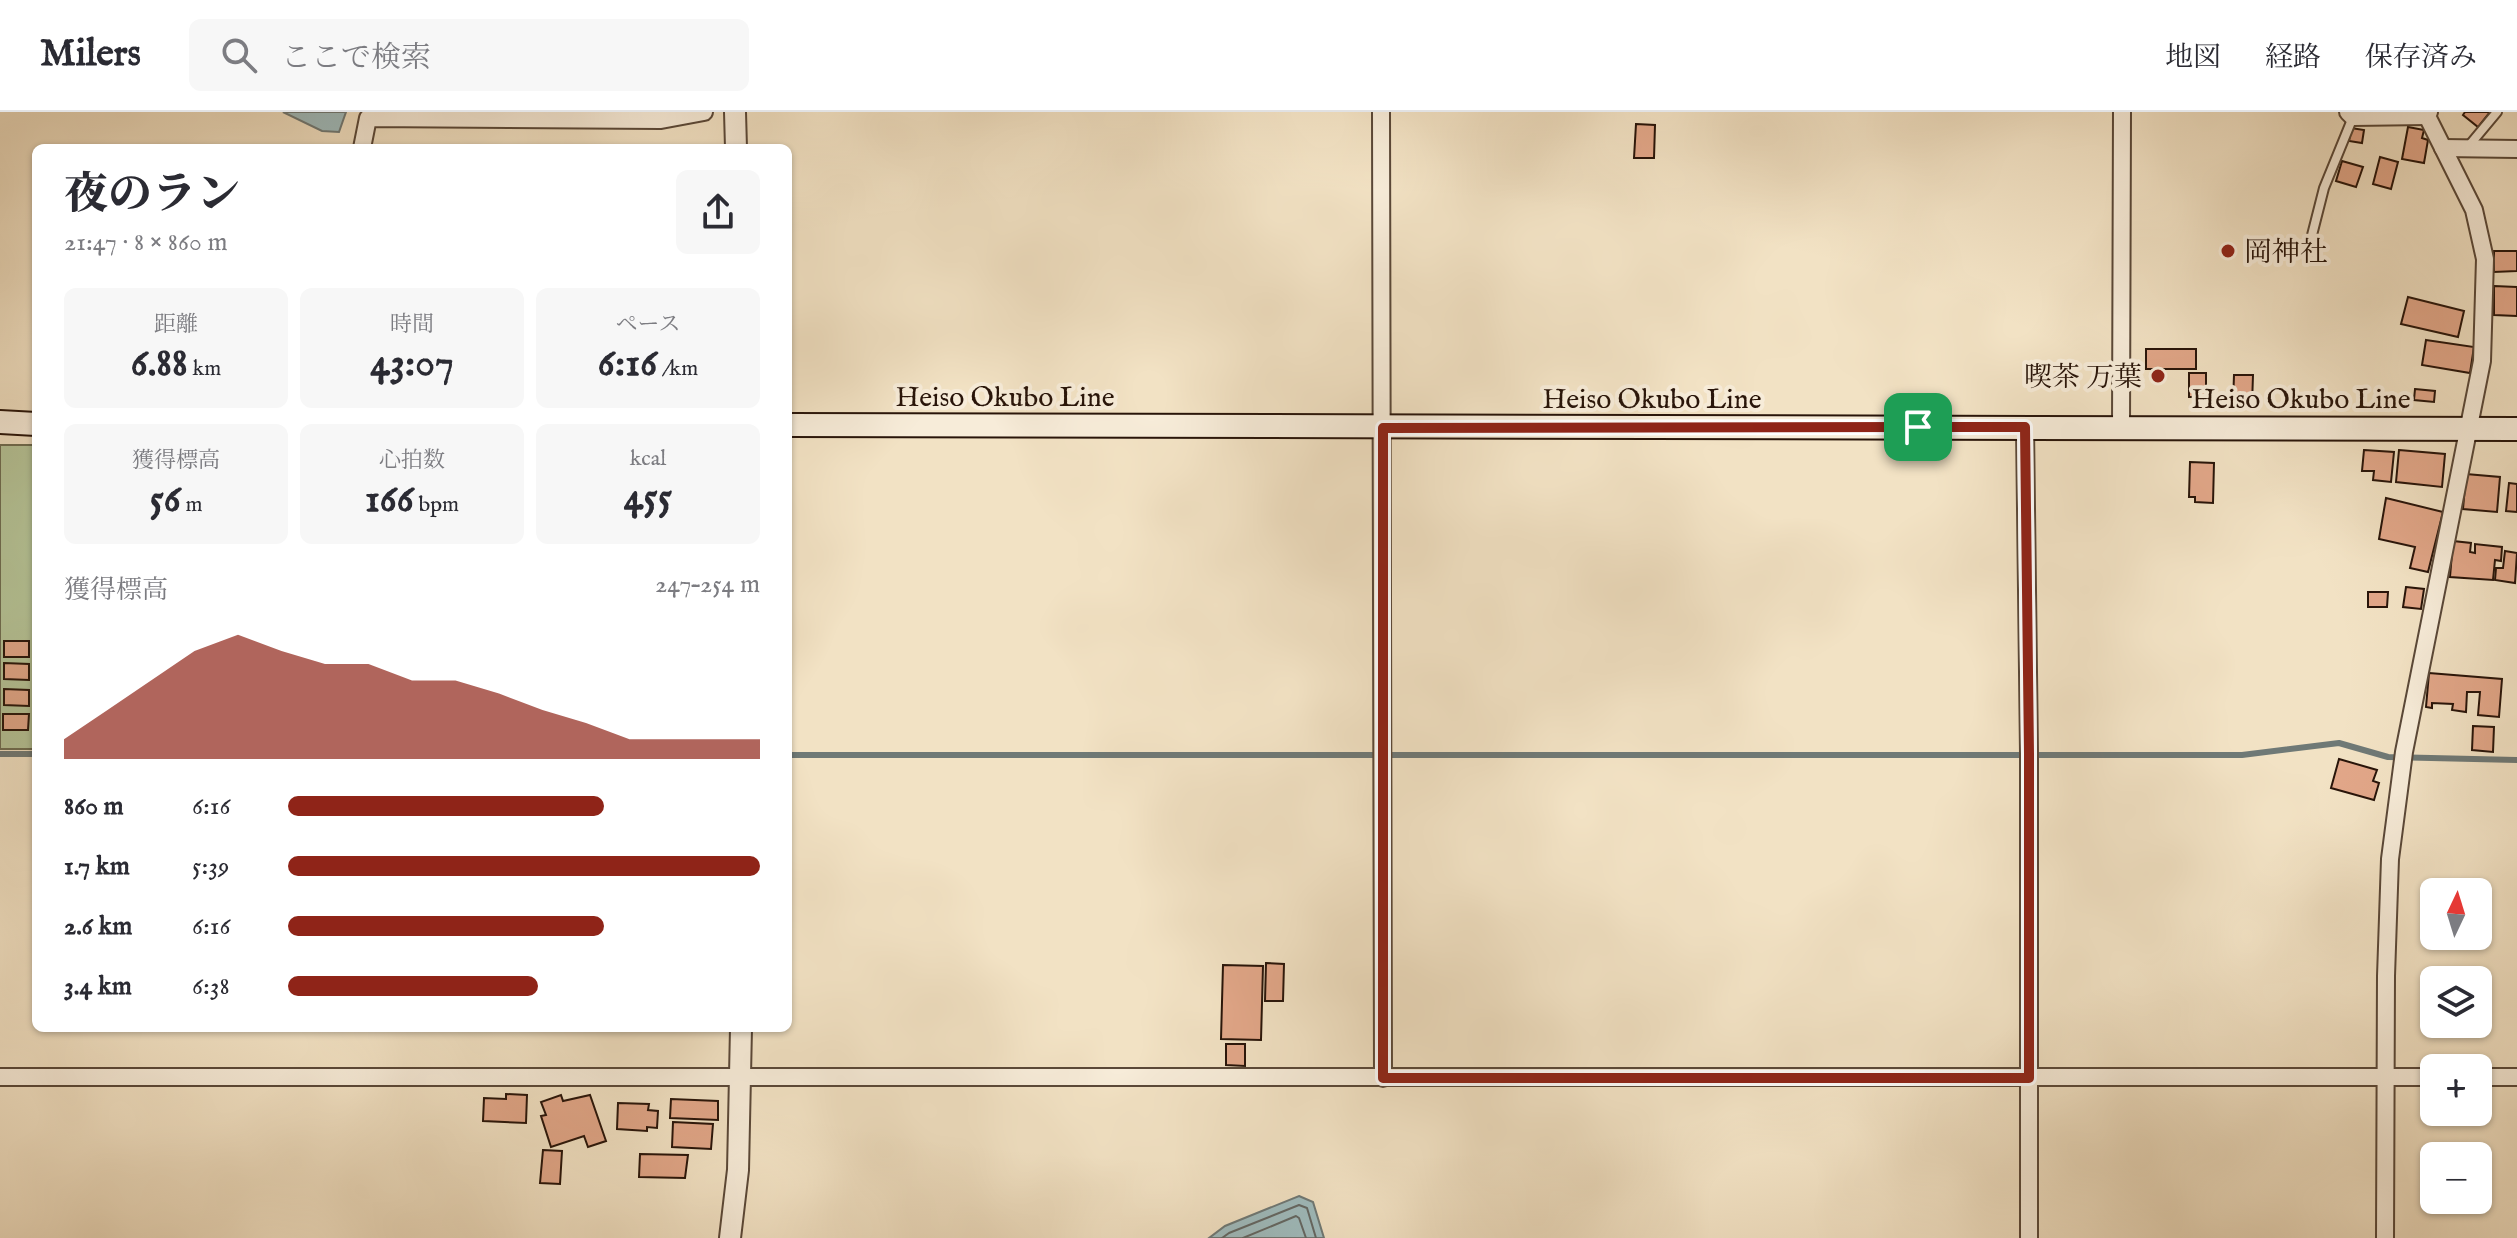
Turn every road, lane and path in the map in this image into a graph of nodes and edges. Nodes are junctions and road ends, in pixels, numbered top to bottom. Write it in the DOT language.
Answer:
graph roads {
  1 [pos="704,112"];
  2 [pos="735,112"];
  3 [pos="1381,112"];
  4 [pos="2122,112"];
  5 [pos="2497,112"];
  6 [pos="2351,114"];
  7 [pos="2428,114"];
  8 [pos="363,144"];
  9 [pos="736,144"];
  10 [pos="2443,148"];
  11 [pos="2467,148"];
  12 [pos="2517,149"];
  13 [pos="2310,243"];
  14 [pos="0,422"];
  15 [pos="32,424"];
  16 [pos="792,425"];
  17 [pos="2025,427"];
  18 [pos="2121,427"];
  19 [pos="1383,428"];
  20 [pos="2466,429"];
  21 [pos="2517,429"];
  22 [pos="741,1032"];
  23 [pos="0,1077"];
  24 [pos="741,1077"];
  25 [pos="2420,1077"];
  26 [pos="2492,1077"];
  27 [pos="2517,1077"];
  28 [pos="1383,1078"];
  29 [pos="2029,1078"];
  30 [pos="2385,1078"];
  31 [pos="730,1238"];
  32 [pos="2029,1238"];
  33 [pos="2385,1238"];
  1 -- 8 [label="street"];
  2 -- 9 [label="street"];
  3 -- 19 [label="street"];
  4 -- 18 [label="street"];
  5 -- 11 [label="lane"];
  6 -- 7 [label="street"];
  6 -- 13 [label="lane"];
  7 -- 10 [label="street"];
  10 -- 11 [label="street"];
  10 -- 20 [label="street"];
  11 -- 12 [label="street"];
  14 -- 15 [label="main road"];
  16 -- 19 [label="main road, Heiso Okubo Line"];
  17 -- 18 [label="main road, Heiso Okubo Line"];
  17 -- 19 [label="main road, Heiso Okubo Line"];
  17 -- 29 [label="street"];
  18 -- 20 [label="main road, Heiso Okubo Line"];
  19 -- 28 [label="street"];
  20 -- 21 [label="main road, Heiso Okubo Line"];
  20 -- 30 [label="street"];
  22 -- 24 [label="street"];
  23 -- 24 [label="street"];
  24 -- 28 [label="street"];
  24 -- 31 [label="street"];
  25 -- 30 [label="street"];
  26 -- 27 [label="street"];
  28 -- 29 [label="street"];
  29 -- 30 [label="street"];
  29 -- 32 [label="street"];
  30 -- 33 [label="street"];
}
